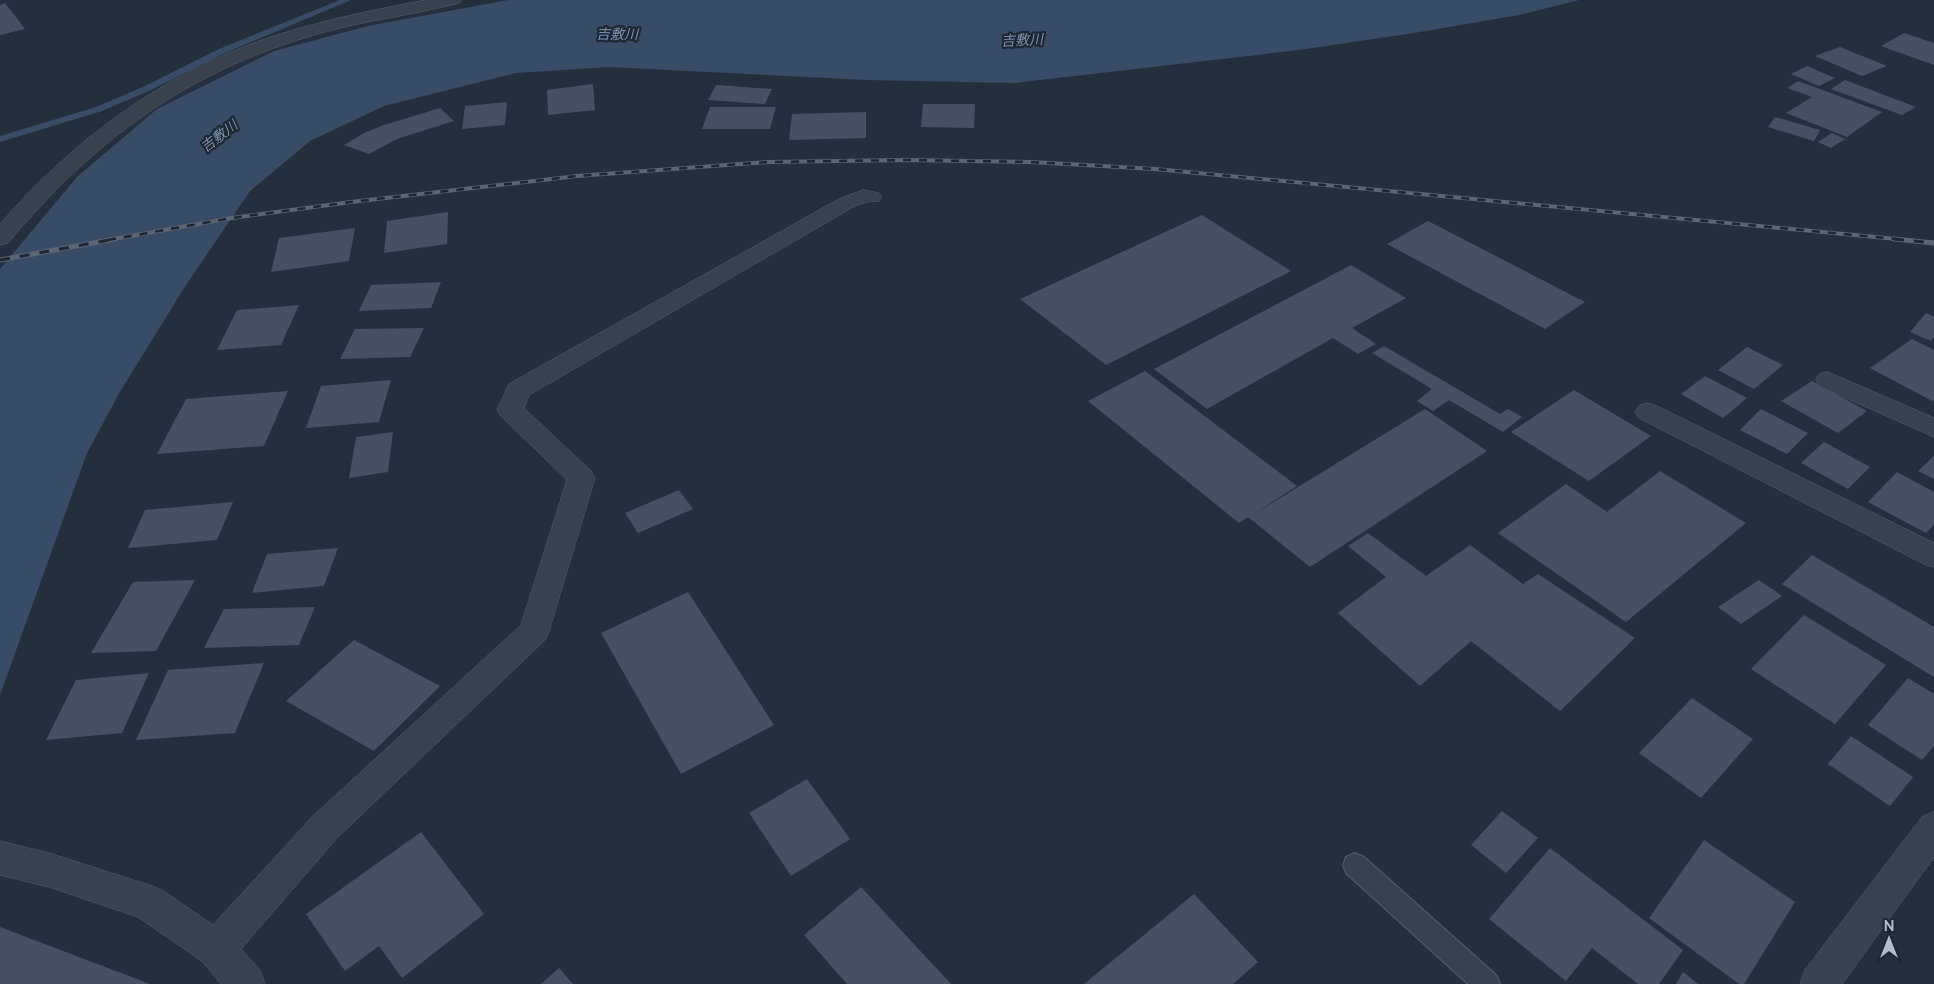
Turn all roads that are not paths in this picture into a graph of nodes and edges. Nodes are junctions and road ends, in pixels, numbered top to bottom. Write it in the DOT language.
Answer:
graph roads {
  1 [pos="453,0"];
  2 [pos="872,198"];
  3 [pos="0,238"];
  4 [pos="1828,380"];
  5 [pos="1648,412"];
  6 [pos="1934,428"];
  7 [pos="1934,556"];
  8 [pos="1934,828"];
  9 [pos="0,858"];
  10 [pos="1355,865"];
  11 [pos="216,949"];
  12 [pos="246,984"];
  13 [pos="1487,984"];
  14 [pos="1820,984"];
  1 -- 3 [label="street"];
  2 -- 11 [label="street"];
  4 -- 6 [label="street"];
  5 -- 7 [label="street"];
  8 -- 14 [label="street"];
  9 -- 11 [label="street"];
  10 -- 13 [label="lane"];
  11 -- 12 [label="street"];
}
